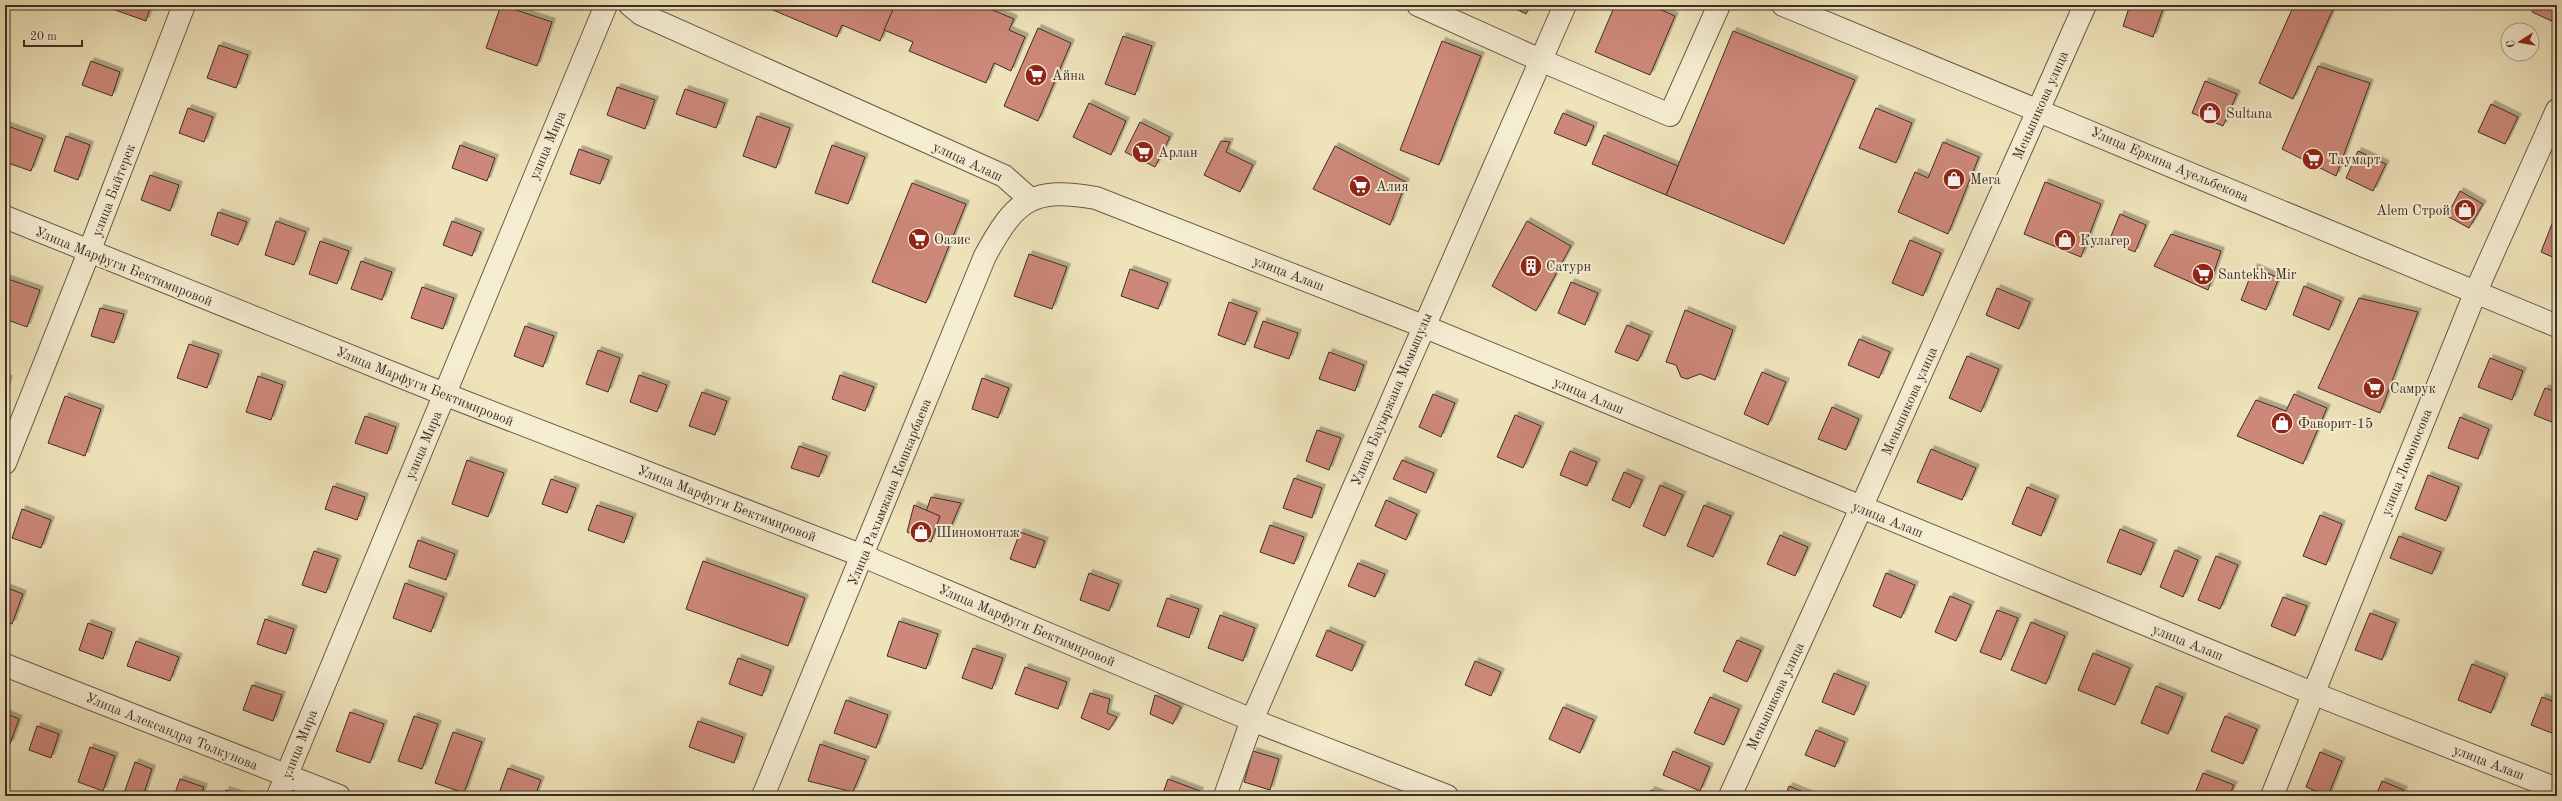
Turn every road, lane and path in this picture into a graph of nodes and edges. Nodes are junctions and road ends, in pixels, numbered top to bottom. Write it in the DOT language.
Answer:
graph roads {
  1 [pos="184,5"];
  2 [pos="1418,5"];
  3 [pos="1565,5"];
  4 [pos="1719,5"];
  5 [pos="1783,5"];
  6 [pos="2086,5"];
  7 [pos="635,9"];
  8 [pos="602,14"];
  9 [pos="1540,60"];
  10 [pos="2037,109"];
  11 [pos="2557,110"];
  12 [pos="1030,199"];
  13 [pos="5,217"];
  14 [pos="90,252"];
  15 [pos="2476,291"];
  16 [pos="1423,326"];
  17 [pos="2557,326"];
  18 [pos="444,394"];
  19 [pos="5,462"];
  20 [pos="1861,508"];
  21 [pos="863,556"];
  22 [pos="5,665"];
  23 [pos="2312,693"];
  24 [pos="1252,720"];
  25 [pos="282,786"];
  26 [pos="2557,789"];
  27 [pos="339,796"];
  28 [pos="763,796"];
  29 [pos="1225,796"];
  30 [pos="1447,796"];
  31 [pos="1730,796"];
  32 [pos="2272,796"];
  1 -- 14 [label="street, улица Байтерек"];
  2 -- 9 [label="street"];
  3 -- 9 [label="street, Улица Бауыржана Момышулы"];
  4 -- 9 [label="street"];
  5 -- 10 [label="street, Улица Еркина Ауельбекова"];
  6 -- 10 [label="street, Меньшикова улица"];
  7 -- 8 [label="street"];
  7 -- 12 [label="street, улица Алаш"];
  8 -- 18 [label="street, улица Мира"];
  9 -- 16 [label="street, Улица Бауыржана Момышулы"];
  10 -- 15 [label="street, Улица Еркина Ауельбекова"];
  10 -- 20 [label="street, Меньшикова улица"];
  11 -- 15 [label="street, улица Ломоносова"];
  12 -- 16 [label="street, улица Алаш"];
  12 -- 21 [label="street, Улица Рахымжана Кошкарбаева"];
  13 -- 14 [label="street, Улица Марфуги Бектимировой"];
  14 -- 18 [label="street, Улица Марфуги Бектимировой"];
  14 -- 19 [label="street, улица Байтерек"];
  15 -- 17 [label="street, Улица Еркина Ауельбекова"];
  15 -- 23 [label="street, улица Ломоносова"];
  16 -- 20 [label="street, улица Алаш"];
  16 -- 24 [label="street, Улица Бауыржана Момышулы"];
  18 -- 21 [label="street, Улица Марфуги Бектимировой"];
  18 -- 25 [label="street, улица Мира"];
  20 -- 23 [label="street, улица Алаш"];
  20 -- 31 [label="street, Меньшикова улица"];
  21 -- 24 [label="street, Улица Марфуги Бектимировой"];
  21 -- 28 [label="street, Улица Рахымжана Кошкарбаева"];
  22 -- 25 [label="street, Улица Александра Толкунова"];
  23 -- 26 [label="street, улица Алаш"];
  23 -- 32 [label="street, улица Ломоносова"];
  24 -- 29 [label="street, Улица Бауыржана Момышулы"];
  24 -- 30 [label="street, Улица Марфуги Бектимировой"];
  25 -- 27 [label="street, Улица Александра Толкунова"];
}
